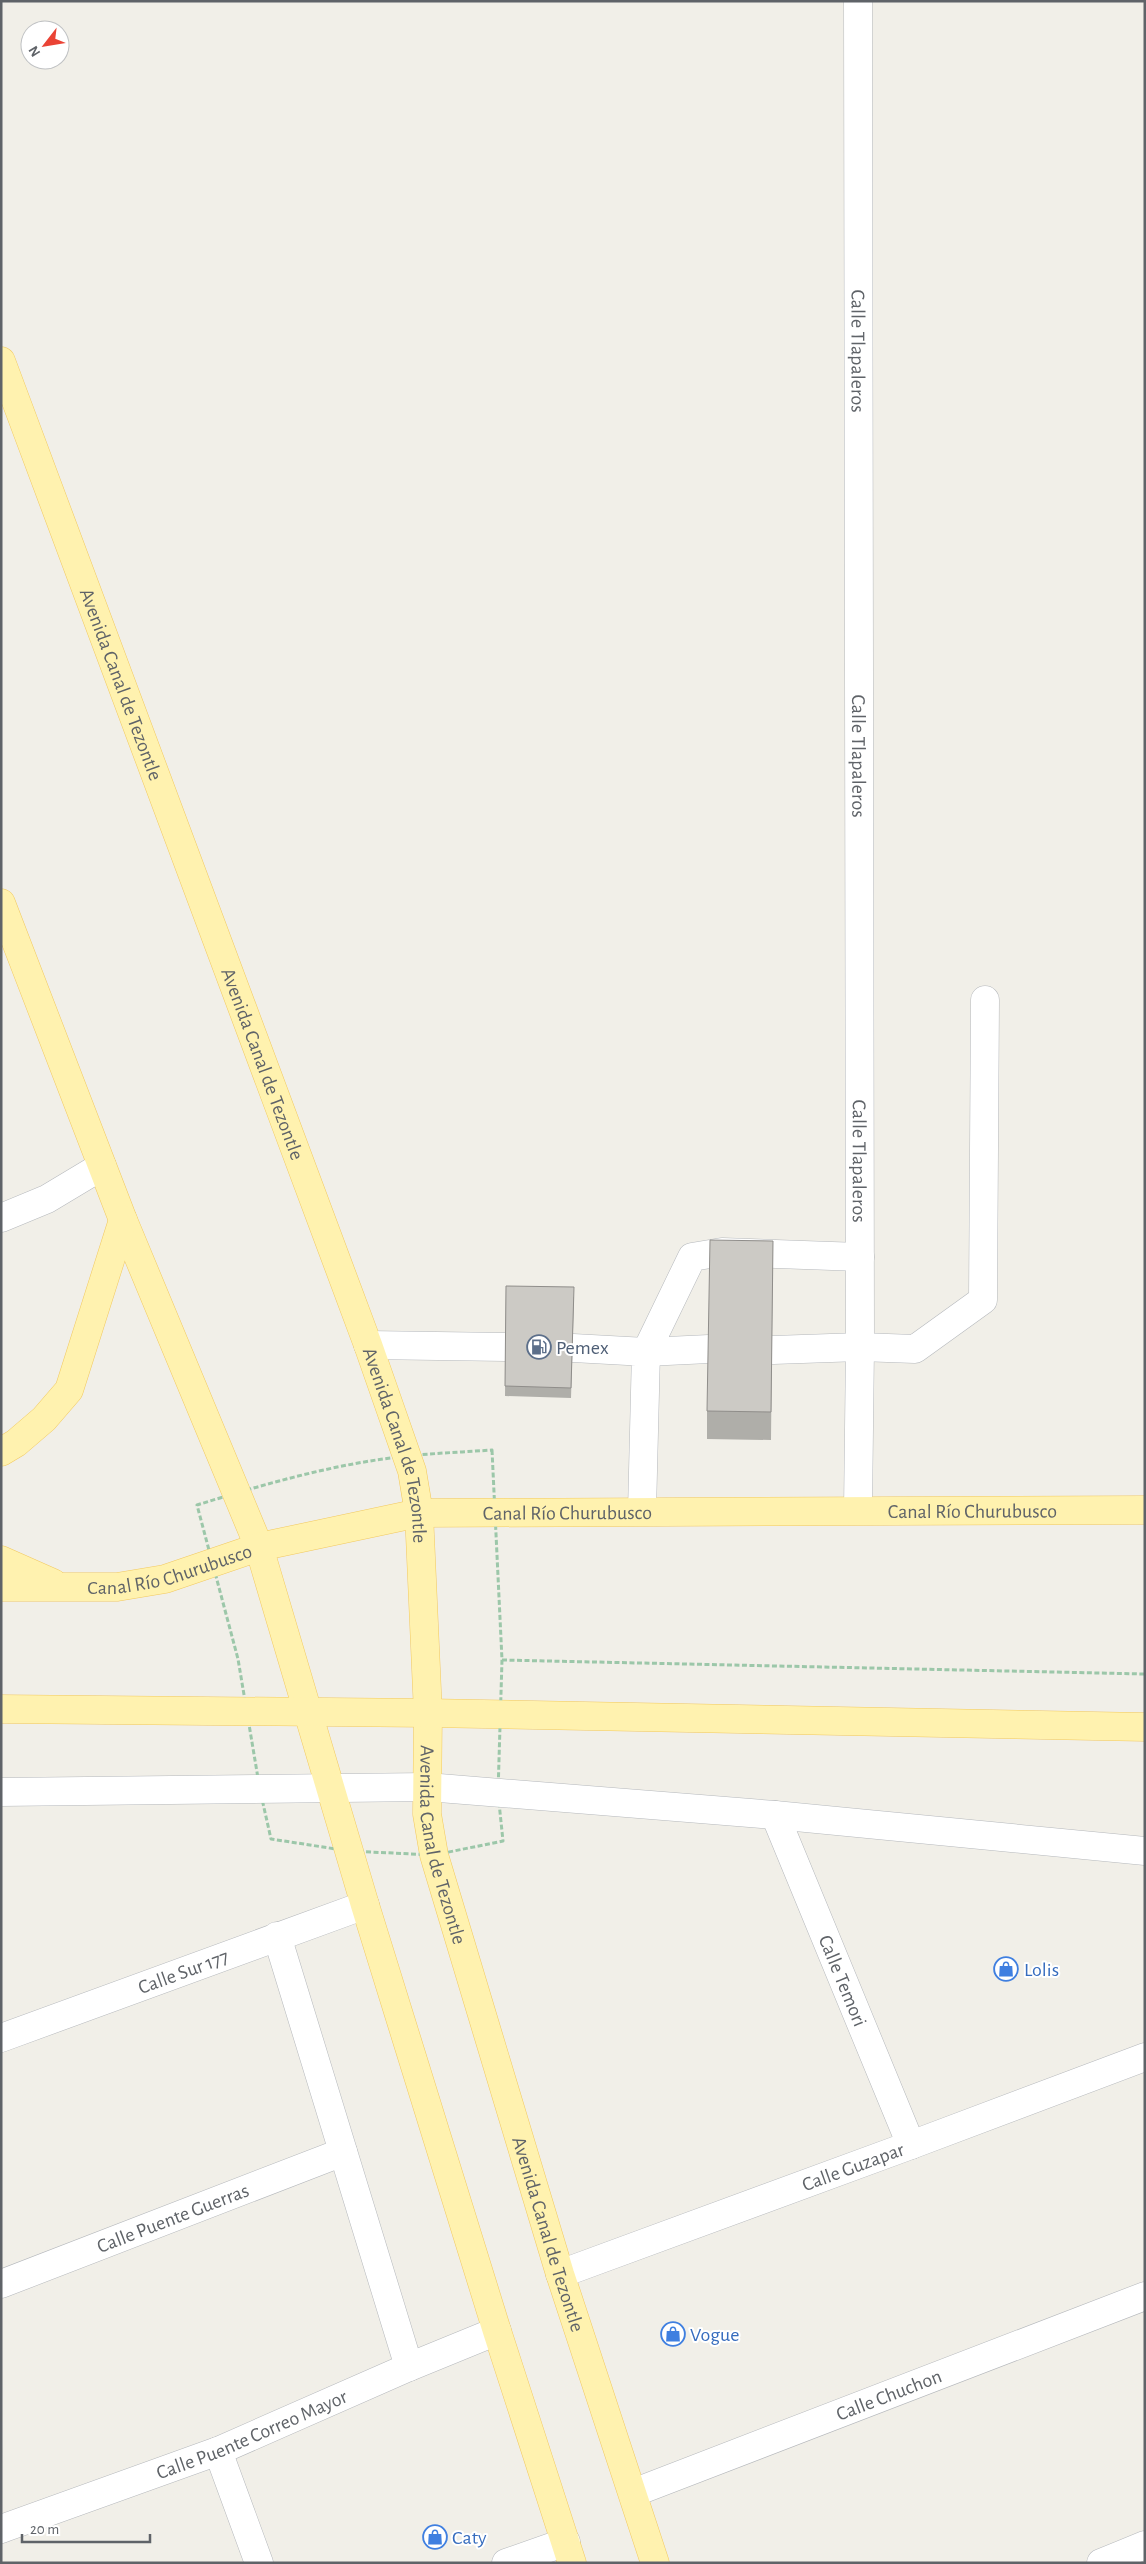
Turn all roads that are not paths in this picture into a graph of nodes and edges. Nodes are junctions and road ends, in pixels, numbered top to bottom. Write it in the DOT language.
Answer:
graph roads {
  1 [pos="858,1"];
  2 [pos="1,361"];
  3 [pos="1,903"];
  4 [pos="985,1000"];
  5 [pos="102,1166"];
  6 [pos="1,1218"];
  7 [pos="123,1220"];
  8 [pos="860,1257"];
  9 [pos="368,1345"];
  10 [pos="506,1346"];
  11 [pos="860,1347"];
  12 [pos="573,1348"];
  13 [pos="709,1349"];
  14 [pos="773,1350"];
  15 [pos="646,1352"];
  16 [pos="1,1452"];
  17 [pos="858,1510"];
  18 [pos="1145,1510"];
  19 [pos="642,1511"];
  20 [pos="419,1513"];
  21 [pos="259,1548"];
  22 [pos="1,1560"];
  23 [pos="1,1587"];
  24 [pos="63,1588"];
  25 [pos="1,1709"];
  26 [pos="308,1712"];
  27 [pos="428,1713"];
  28 [pos="1145,1727"];
  29 [pos="427,1787"];
  30 [pos="331,1789"];
  31 [pos="1,1792"];
  32 [pos="775,1815"];
  33 [pos="1145,1851"];
  34 [pos="365,1905"];
  35 [pos="278,1936"];
  36 [pos="1,2038"];
  37 [pos="1145,2057"];
  38 [pos="911,2145"];
  39 [pos="343,2152"];
  40 [pos="560,2274"];
  41 [pos="1,2284"];
  42 [pos="1145,2296"];
  43 [pos="497,2331"];
  44 [pos="409,2366"];
  45 [pos="218,2451"];
  46 [pos="633,2493"];
  47 [pos="1,2529"];
  48 [pos="1145,2544"];
  49 [pos="569,2552"];
  50 [pos="259,2563"];
  51 [pos="506,2563"];
  52 [pos="655,2563"];
  53 [pos="1101,2563"];
  1 -- 8 [label="street, Calle Tlapaleros"];
  2 -- 9 [label="main road, Avenida Canal de Tezontle"];
  3 -- 5 [label="main road"];
  4 -- 11 [label="street"];
  5 -- 6 [label="street"];
  5 -- 7 [label="main road"];
  7 -- 16 [label="main road"];
  7 -- 21 [label="main road"];
  8 -- 11 [label="street, Calle Tlapaleros"];
  8 -- 15 [label="street"];
  9 -- 10 [label="street"];
  9 -- 20 [label="main road, Avenida Canal de Tezontle"];
  11 -- 14 [label="street"];
  11 -- 17 [label="street, Calle Tlapaleros"];
  12 -- 15 [label="street"];
  13 -- 15 [label="street"];
  15 -- 19 [label="street"];
  17 -- 18 [label="main road, Canal Río Churubusco"];
  17 -- 19 [label="main road, Canal Río Churubusco"];
  19 -- 20 [label="main road, Canal Río Churubusco"];
  20 -- 21 [label="main road, Canal Río Churubusco"];
  20 -- 27 [label="main road, Avenida Canal de Tezontle"];
  21 -- 24 [label="main road, Canal Río Churubusco"];
  21 -- 26 [label="main road"];
  22 -- 24 [label="main road"];
  23 -- 24 [label="main road, Canal Río Churubusco"];
  25 -- 26 [label="main road"];
  26 -- 27 [label="main road"];
  26 -- 30 [label="main road"];
  27 -- 28 [label="main road"];
  27 -- 29 [label="main road, Avenida Canal de Tezontle"];
  29 -- 30 [label="street"];
  29 -- 32 [label="street"];
  29 -- 40 [label="main road, Avenida Canal de Tezontle"];
  30 -- 31 [label="street"];
  30 -- 34 [label="main road"];
  32 -- 33 [label="street"];
  32 -- 38 [label="street, Calle Temori"];
  34 -- 35 [label="street, Calle Sur 177"];
  34 -- 43 [label="main road"];
  35 -- 36 [label="street, Calle Sur 177"];
  35 -- 39 [label="street"];
  37 -- 38 [label="street, Calle Guzapar"];
  38 -- 40 [label="street, Calle Guzapar"];
  39 -- 41 [label="street, Calle Puente Guerras"];
  39 -- 44 [label="street"];
  40 -- 46 [label="main road, Avenida Canal de Tezontle"];
  42 -- 46 [label="street, Calle Chuchon"];
  43 -- 44 [label="street, Calle Puente Correo Mayor"];
  43 -- 49 [label="main road"];
  44 -- 45 [label="street, Calle Puente Correo Mayor"];
  45 -- 47 [label="street, Calle Puente Correo Mayor"];
  45 -- 50 [label="street"];
  46 -- 52 [label="main road, Avenida Canal de Tezontle"];
  48 -- 53 [label="street"];
  49 -- 51 [label="street"];
}
